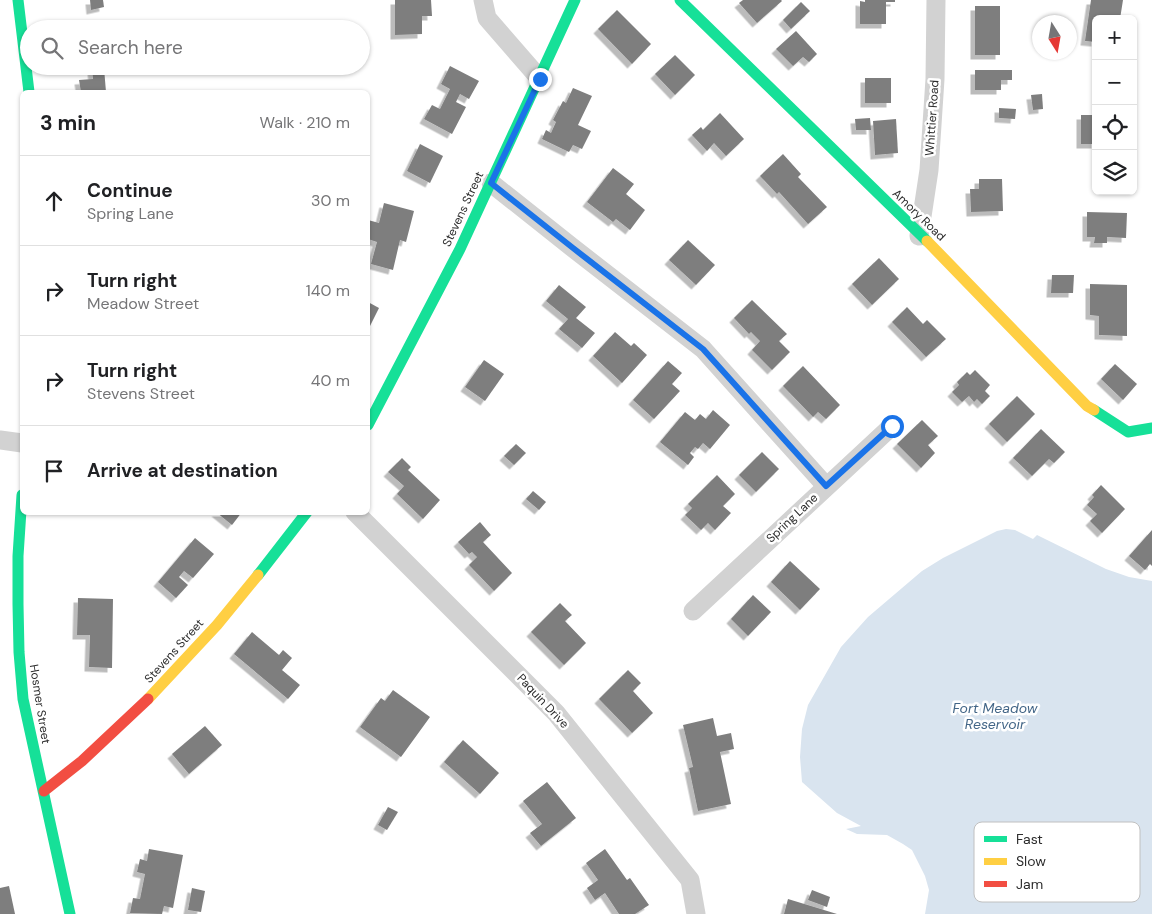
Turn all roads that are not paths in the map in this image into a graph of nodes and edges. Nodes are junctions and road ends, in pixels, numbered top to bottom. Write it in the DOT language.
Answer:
graph roads {
  1 [pos="18,0"];
  2 [pos="483,0"];
  3 [pos="574,0"];
  4 [pos="680,0"];
  5 [pos="936,0"];
  6 [pos="20,20"];
  7 [pos="27,75"];
  8 [pos="540,79"];
  9 [pos="29,90"];
  10 [pos="491,183"];
  11 [pos="919,236"];
  12 [pos="370,421"];
  13 [pos="892,426"];
  14 [pos="1149,428"];
  15 [pos="0,440"];
  16 [pos="20,443"];
  17 [pos="826,486"];
  18 [pos="21,515"];
  19 [pos="305,515"];
  20 [pos="358,515"];
  21 [pos="693,612"];
  22 [pos="44,791"];
  23 [pos="70,914"];
  24 [pos="696,914"];
  1 -- 6 [label="street"];
  2 -- 8 [label="street"];
  3 -- 8 [label="street, Stevens Street"];
  4 -- 11 [label="street, Amory Road"];
  5 -- 11 [label="street, Whittier Road"];
  7 -- 9 [label="street"];
  8 -- 10 [label="street, Stevens Street"];
  10 -- 12 [label="street, Stevens Street"];
  10 -- 17 [label="street"];
  11 -- 14 [label="street, Amory Road"];
  13 -- 17 [label="street, Spring Lane"];
  15 -- 16 [label="street"];
  17 -- 21 [label="street, Spring Lane"];
  18 -- 22 [label="street, Hosmer Street"];
  19 -- 22 [label="street, Stevens Street"];
  20 -- 24 [label="street, Paquin Drive"];
  22 -- 23 [label="street, Hosmer Street"];
}
